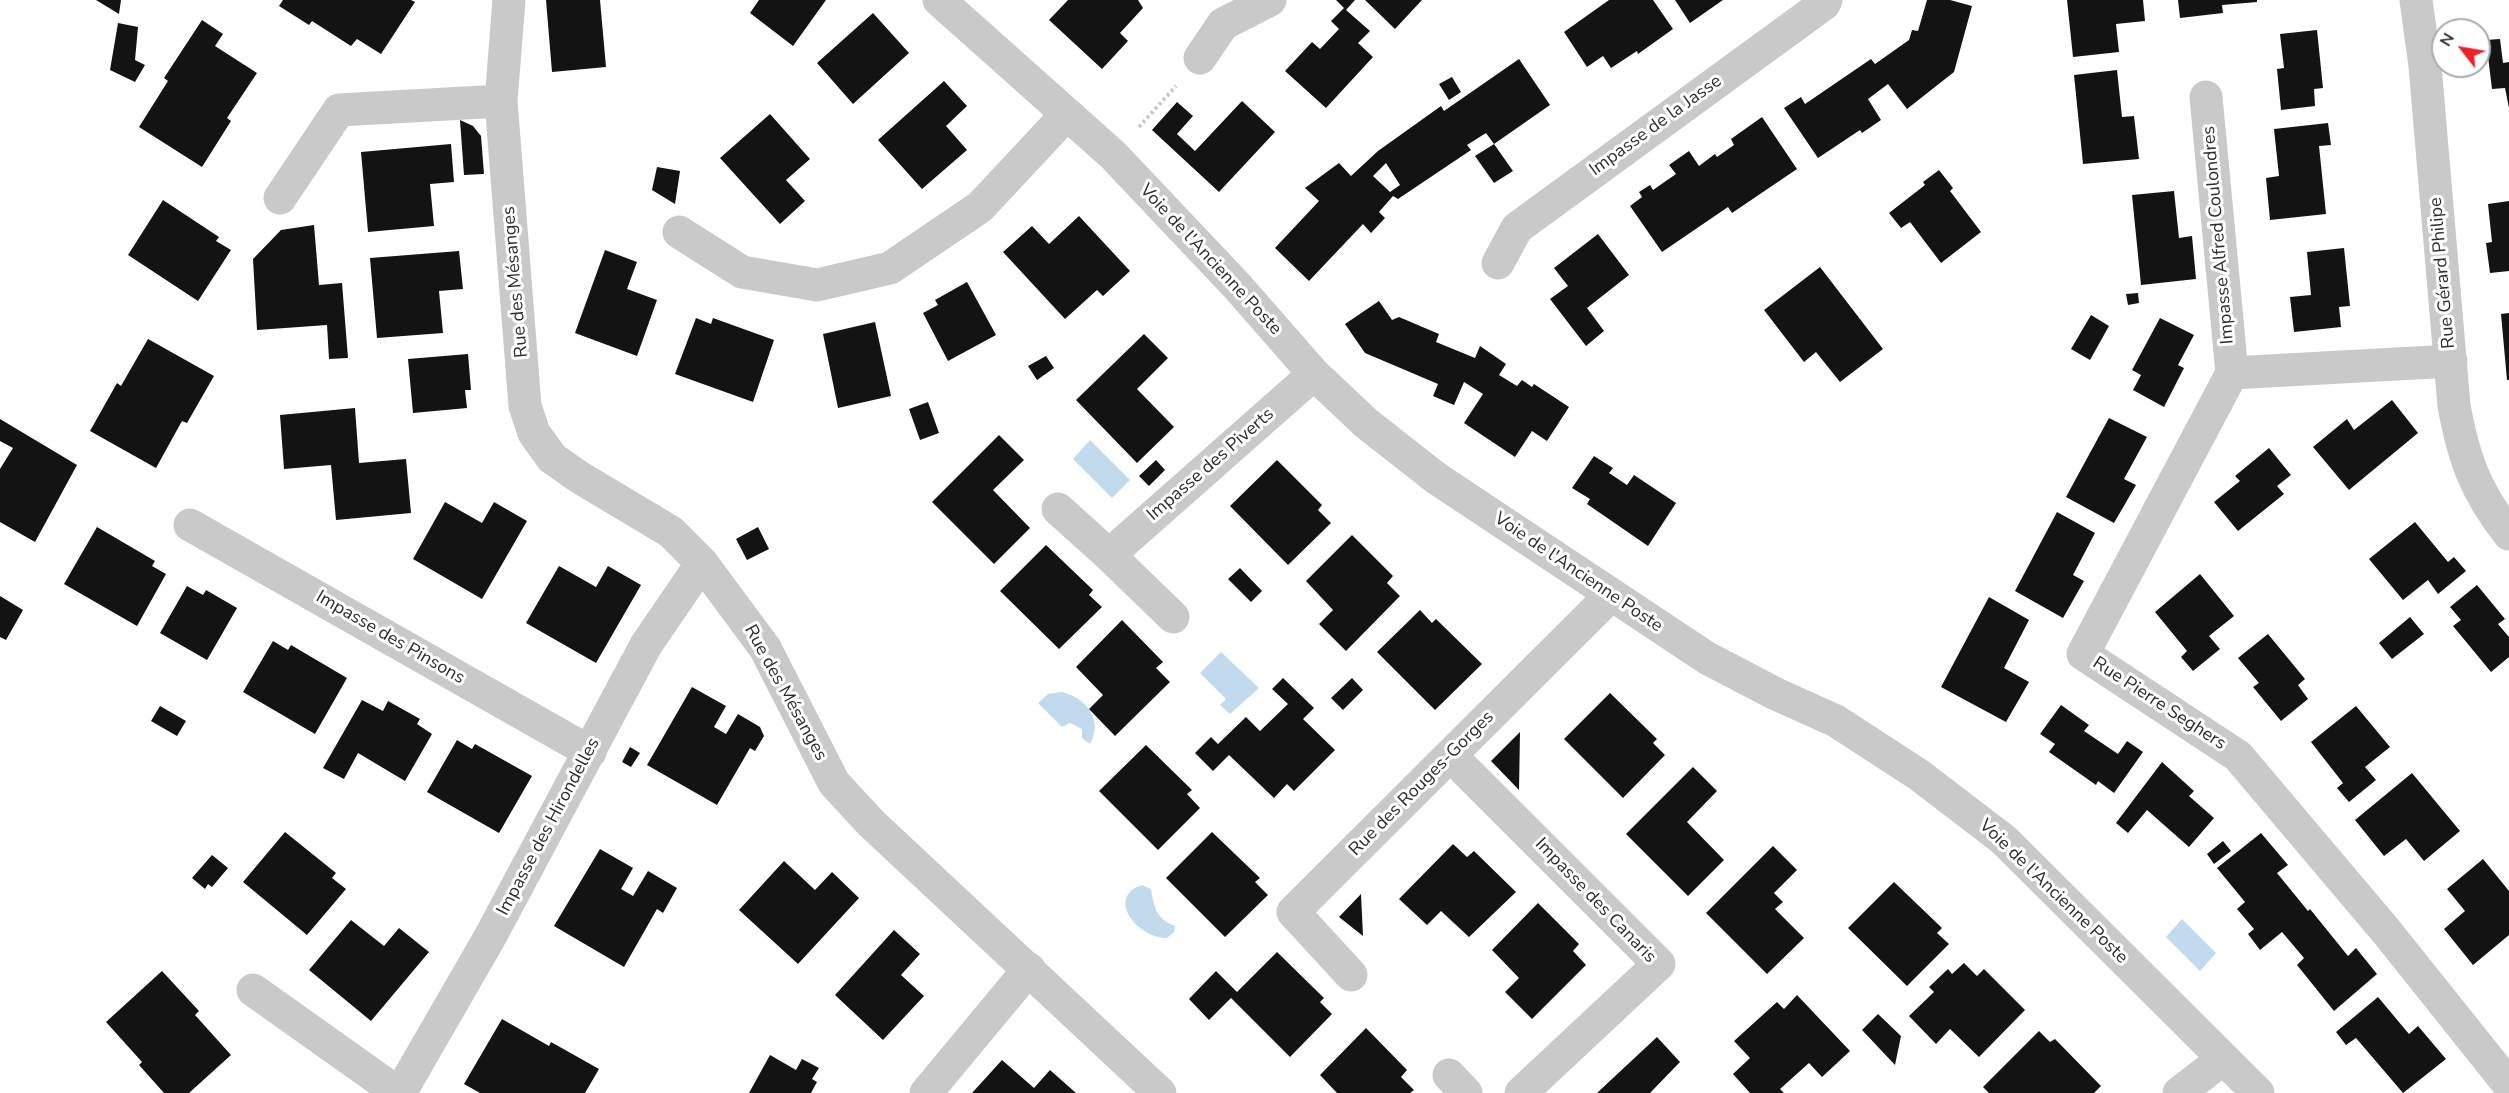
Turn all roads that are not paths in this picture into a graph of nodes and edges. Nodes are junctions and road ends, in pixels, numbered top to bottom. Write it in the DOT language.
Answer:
graph roads {
  1 [pos="509,0"];
  2 [pos="939,0"];
  3 [pos="1270,0"];
  4 [pos="1826,0"];
  5 [pos="2416,0"];
  6 [pos="1200,58"];
  7 [pos="2206,97"];
  8 [pos="501,101"];
  9 [pos="1067,114"];
  10 [pos="280,198"];
  11 [pos="678,232"];
  12 [pos="1498,263"];
  13 [pos="2451,361"];
  14 [pos="2232,373"];
  15 [pos="1314,374"];
  16 [pos="1058,509"];
  17 [pos="190,525"];
  18 [pos="2509,534"];
  19 [pos="1109,555"];
  20 [pos="702,563"];
  21 [pos="1611,595"];
  22 [pos="1173,617"];
  23 [pos="590,752"];
  24 [pos="1451,756"];
  25 [pos="1029,969"];
  26 [pos="1351,975"];
  27 [pos="253,990"];
  28 [pos="2223,1059"];
  29 [pos="2509,1085"];
  30 [pos="399,1093"];
  31 [pos="926,1093"];
  32 [pos="1161,1093"];
  33 [pos="1521,1093"];
  34 [pos="2179,1093"];
  35 [pos="2258,1093"];
  1 -- 8 [label="street, Rue des Mésanges"];
  2 -- 9 [label="street, Voie de l'Ancienne Poste"];
  3 -- 6 [label="street"];
  4 -- 12 [label="street, Impasse de la Jasse"];
  5 -- 13 [label="street, Rue Gérard Philipe"];
  7 -- 14 [label="street, Impasse Alfred Coulondres"];
  8 -- 10 [label="street"];
  8 -- 20 [label="street, Rue des Mésanges"];
  9 -- 11 [label="street"];
  9 -- 15 [label="street, Voie de l'Ancienne Poste"];
  13 -- 14 [label="street"];
  13 -- 18 [label="street, Rue Gérard Philipe"];
  14 -- 29 [label="street, Rue Pierre Seghers"];
  15 -- 19 [label="street, Impasse des Piverts"];
  15 -- 21 [label="street, Voie de l'Ancienne Poste"];
  16 -- 19 [label="street"];
  17 -- 23 [label="street, Impasse des Pinsons"];
  19 -- 22 [label="street"];
  20 -- 23 [label="street, Impasse des Hirondelles"];
  20 -- 25 [label="street, Rue des Mésanges"];
  21 -- 24 [label="street, Rue des Rouges-Gorges"];
  21 -- 28 [label="street, Voie de l'Ancienne Poste"];
  23 -- 30 [label="street, Impasse des Hirondelles"];
  24 -- 26 [label="street, Rue des Rouges-Gorges"];
  24 -- 33 [label="street, Impasse des Canaris"];
  25 -- 31 [label="street"];
  25 -- 32 [label="street, Rue des Mésanges"];
  27 -- 30 [label="street, Impasse des Hirondelles"];
  28 -- 34 [label="street"];
  28 -- 35 [label="street, Voie de l'Ancienne Poste"];
}
